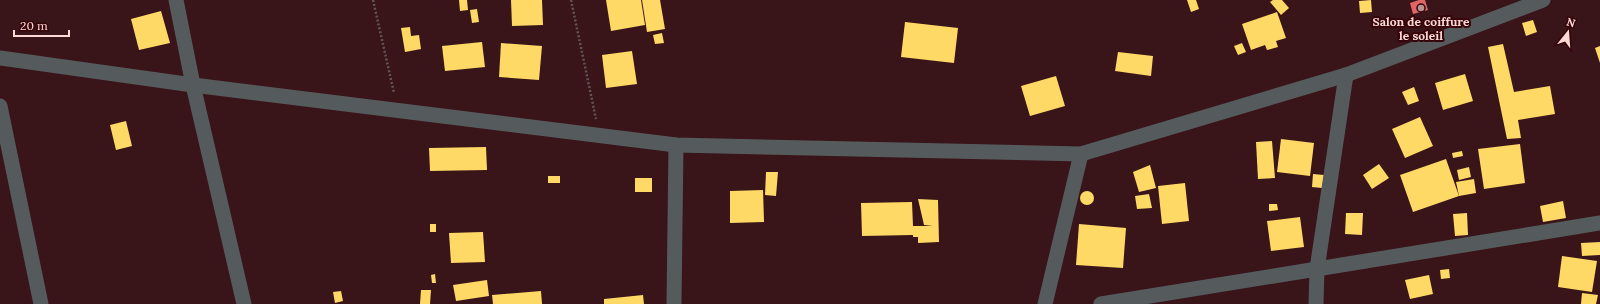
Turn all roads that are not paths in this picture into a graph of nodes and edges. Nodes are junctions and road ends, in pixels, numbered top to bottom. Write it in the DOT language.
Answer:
graph roads {
  1 [pos="176,0"];
  2 [pos="1500,0"];
  3 [pos="1543,0"];
  4 [pos="1500,15"];
  5 [pos="0,58"];
  6 [pos="1346,75"];
  7 [pos="193,85"];
  8 [pos="0,106"];
  9 [pos="676,145"];
  10 [pos="1081,154"];
  11 [pos="1600,223"];
  12 [pos="1317,269"];
  13 [pos="41,304"];
  14 [pos="244,304"];
  15 [pos="674,304"];
  16 [pos="1045,304"];
  17 [pos="1101,304"];
  18 [pos="1316,304"];
  1 -- 7 [label="street"];
  2 -- 4 [label="street"];
  3 -- 4 [label="street"];
  4 -- 6 [label="street"];
  5 -- 7 [label="street"];
  6 -- 10 [label="street"];
  6 -- 12 [label="street"];
  7 -- 9 [label="street"];
  7 -- 14 [label="street"];
  8 -- 13 [label="street"];
  9 -- 10 [label="street"];
  9 -- 15 [label="street"];
  10 -- 16 [label="street"];
  11 -- 12 [label="street"];
  12 -- 17 [label="street"];
  12 -- 18 [label="street"];
}
